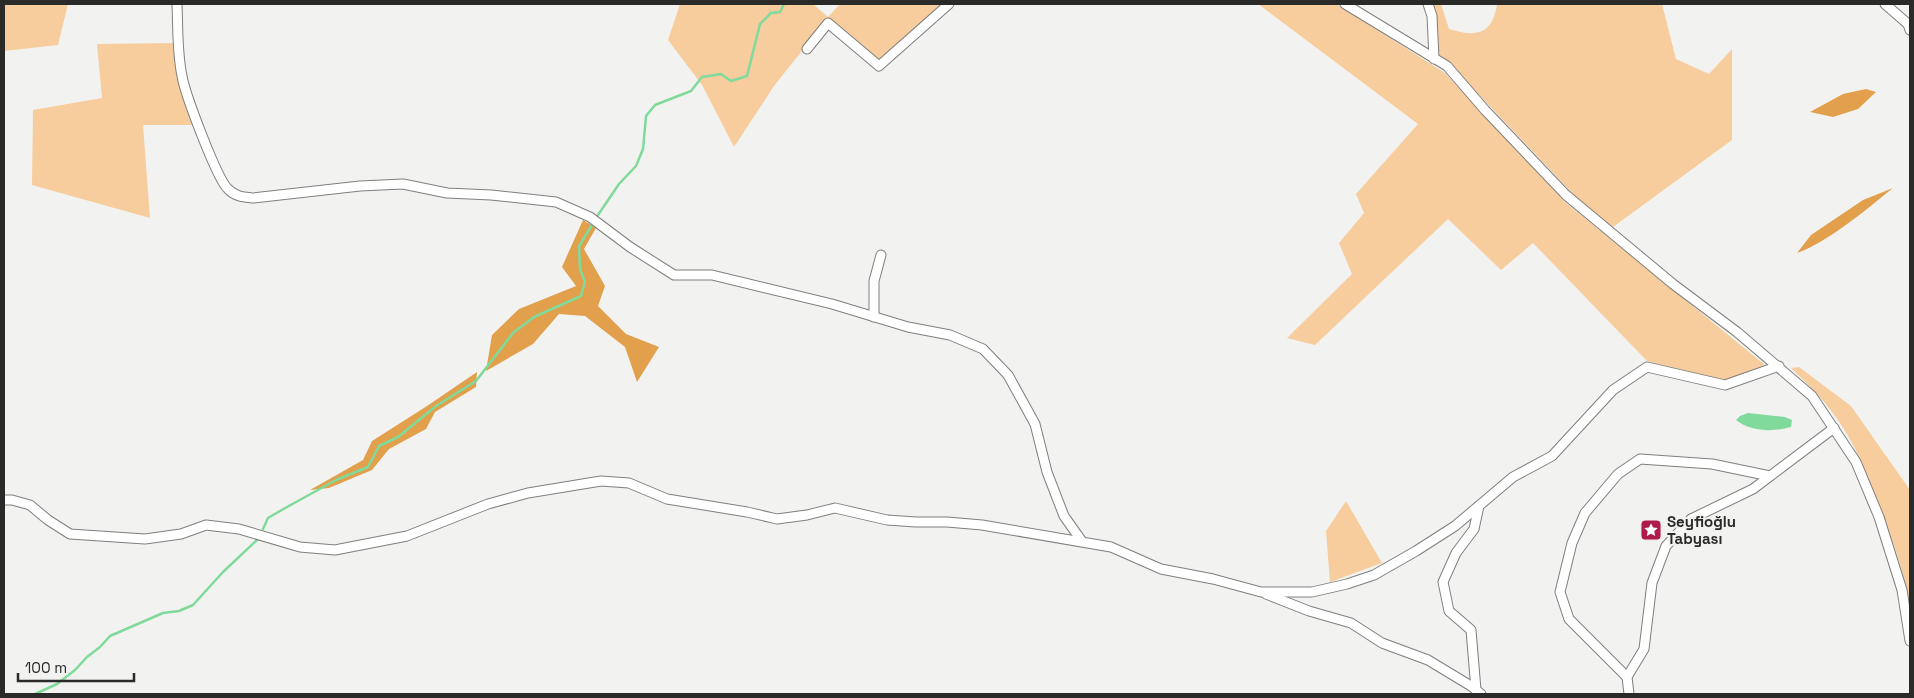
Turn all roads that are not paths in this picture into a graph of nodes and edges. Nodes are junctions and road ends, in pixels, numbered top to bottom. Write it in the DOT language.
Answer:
graph roads {
  1 [pos="176,4"];
  2 [pos="949,4"];
  3 [pos="1428,4"];
  4 [pos="1885,4"];
  5 [pos="1349,5"];
  6 [pos="1910,30"];
  7 [pos="807,49"];
  8 [pos="1434,59"];
  9 [pos="881,255"];
  10 [pos="874,317"];
  11 [pos="1778,366"];
  12 [pos="1834,428"];
  13 [pos="1770,476"];
  14 [pos="4,500"];
  15 [pos="1479,506"];
  16 [pos="1081,540"];
  17 [pos="1261,592"];
  18 [pos="1910,641"];
  19 [pos="1627,677"];
  20 [pos="1478,692"];
  21 [pos="1629,694"];
  1 -- 10 [label="street"];
  2 -- 7 [label="street"];
  3 -- 8 [label="street"];
  4 -- 6 [label="street"];
  5 -- 8 [label="street"];
  8 -- 11 [label="street"];
  9 -- 10 [label="street"];
  10 -- 16 [label="street"];
  11 -- 12 [label="street"];
  11 -- 15 [label="street"];
  12 -- 13 [label="street"];
  12 -- 18 [label="street"];
  13 -- 19 [label="street"];
  13 -- 19 [label="street"];
  14 -- 16 [label="street"];
  15 -- 17 [label="street"];
  15 -- 20 [label="street"];
  16 -- 17 [label="street"];
  17 -- 20 [label="street"];
  19 -- 21 [label="street"];
}
